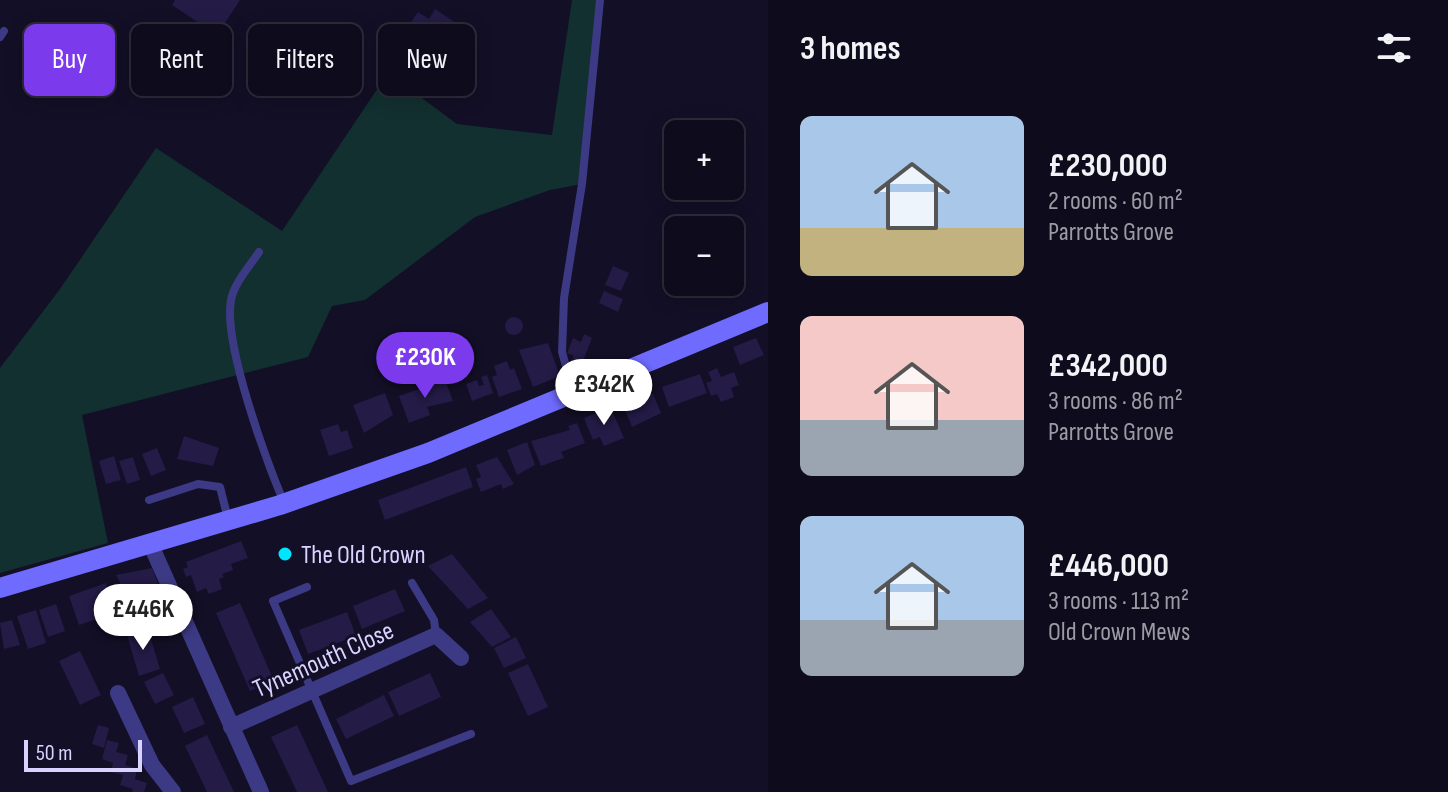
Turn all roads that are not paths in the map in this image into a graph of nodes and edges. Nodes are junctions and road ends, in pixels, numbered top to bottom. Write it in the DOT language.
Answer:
graph roads {
  1 [pos="600,0"];
  2 [pos="259,252"];
  3 [pos="768,312"];
  4 [pos="573,393"];
  5 [pos="149,500"];
  6 [pos="282,504"];
  7 [pos="228,520"];
  8 [pos="150,543"];
  9 [pos="412,583"];
  10 [pos="307,587"];
  11 [pos="0,588"];
  12 [pos="436,635"];
  13 [pos="461,658"];
  14 [pos="313,689"];
  15 [pos="118,693"];
  16 [pos="231,727"];
  17 [pos="471,734"];
  18 [pos="173,792"];
  19 [pos="261,792"];
  1 -- 4 [label="lane"];
  2 -- 6 [label="lane"];
  3 -- 4 [label="main road"];
  4 -- 6 [label="main road"];
  5 -- 7 [label="lane"];
  6 -- 7 [label="main road"];
  7 -- 8 [label="main road"];
  8 -- 11 [label="main road"];
  8 -- 16 [label="street"];
  9 -- 12 [label="lane"];
  10 -- 14 [label="lane"];
  12 -- 13 [label="street"];
  12 -- 14 [label="street, Tynemouth Close"];
  14 -- 16 [label="street, Tynemouth Close"];
  14 -- 17 [label="lane"];
  15 -- 18 [label="street"];
  16 -- 19 [label="street"];
}
